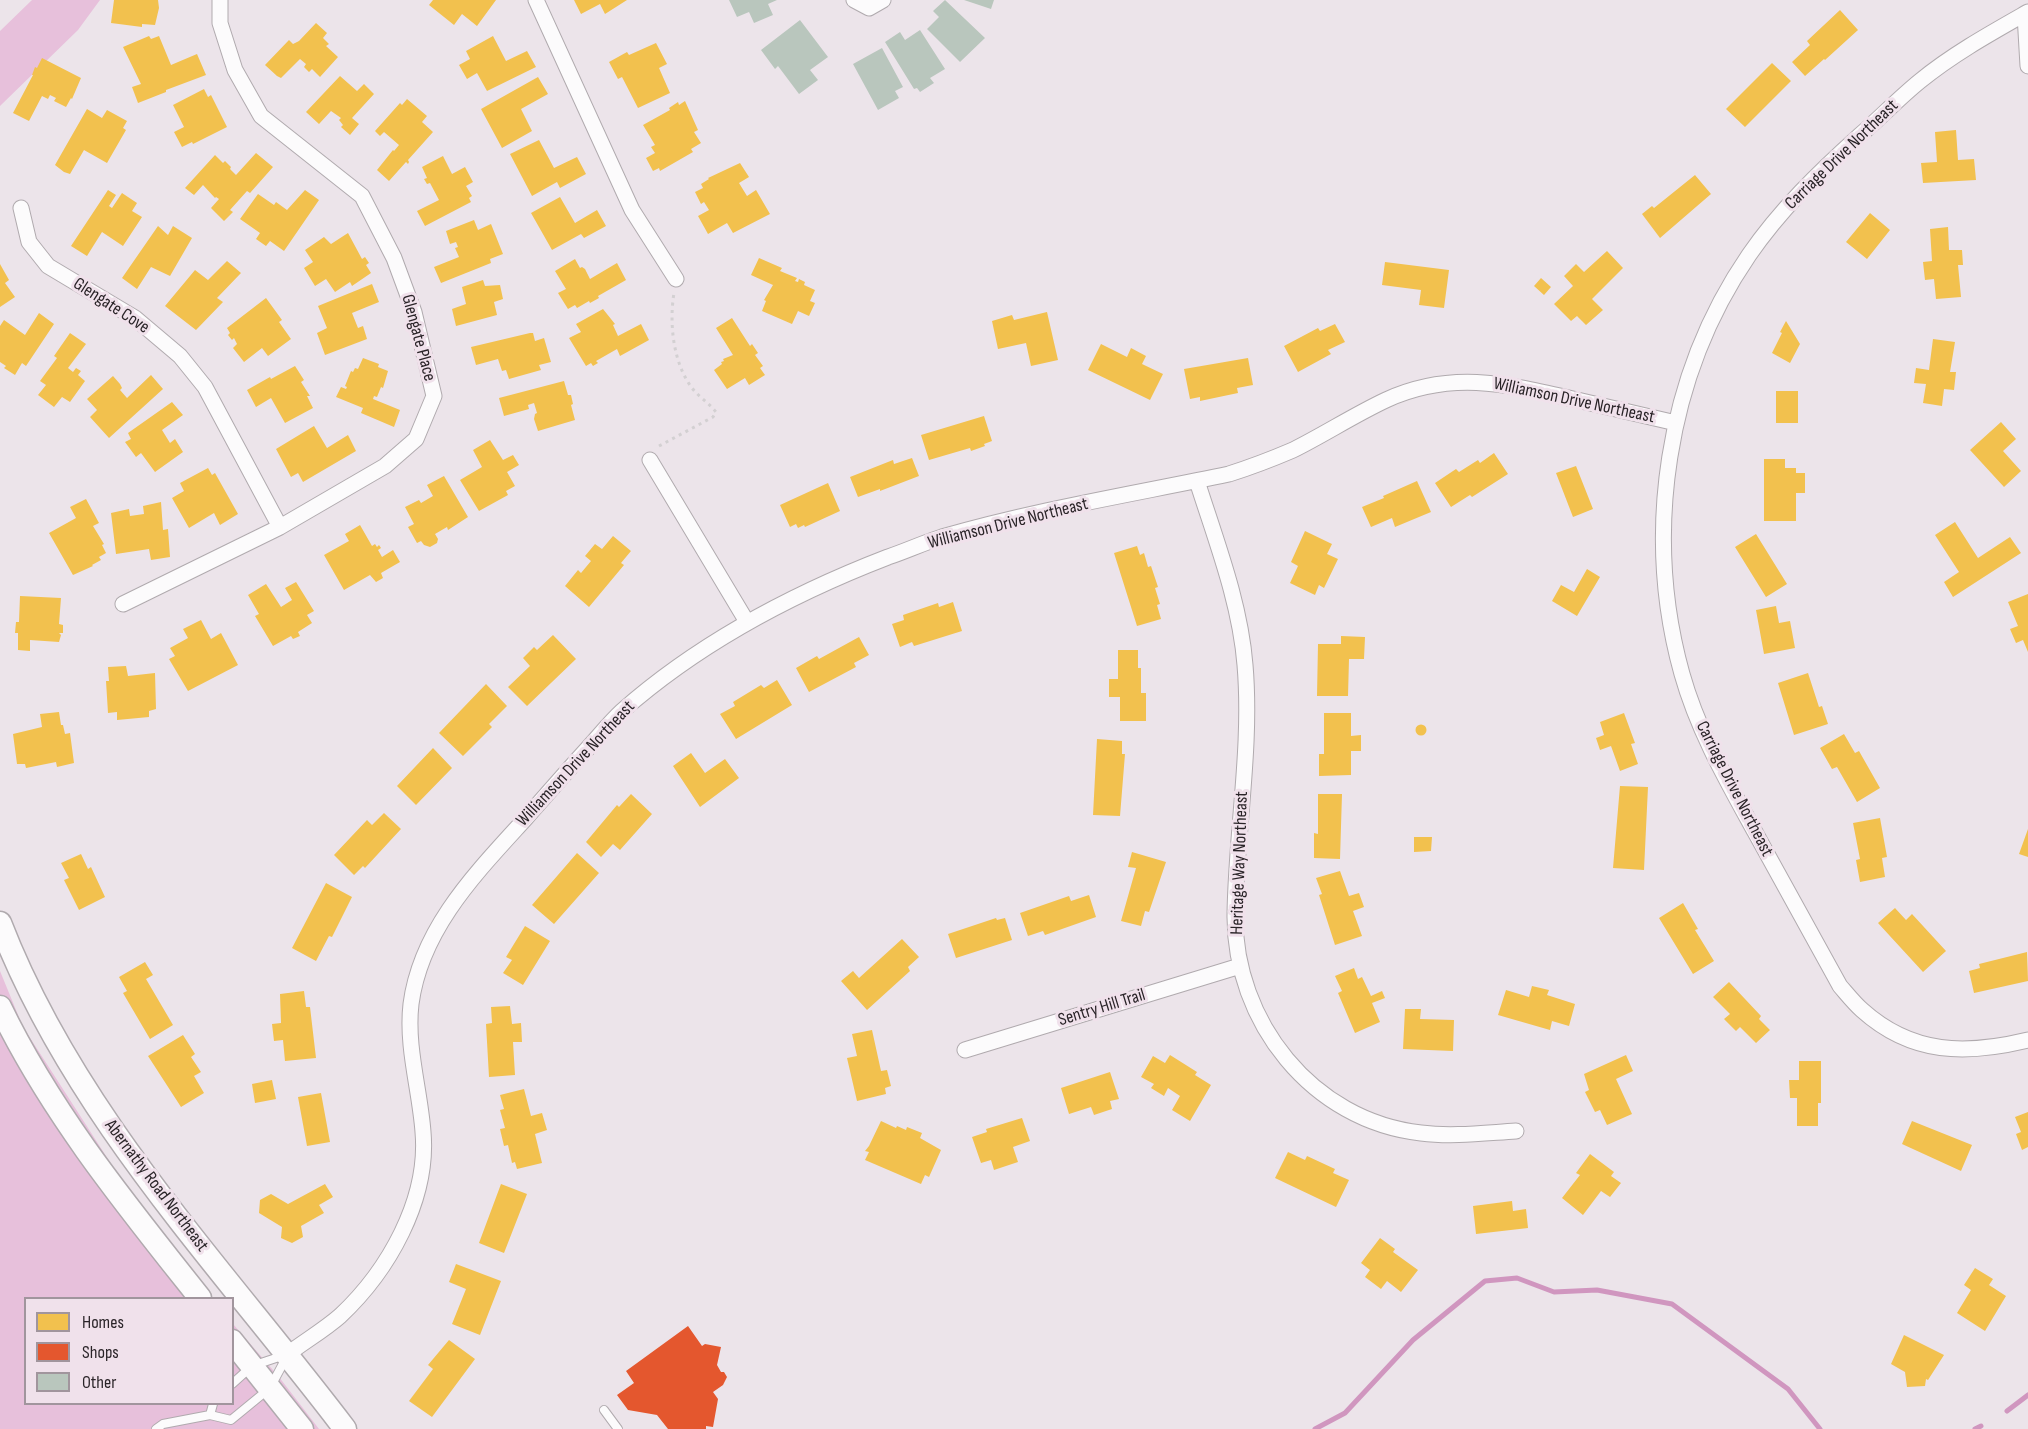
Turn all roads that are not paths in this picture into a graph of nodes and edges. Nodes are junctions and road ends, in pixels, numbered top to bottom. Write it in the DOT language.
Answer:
graph roads {
  1 [pos="220,0"];
  2 [pos="536,0"];
  3 [pos="854,0"];
  4 [pos="883,0"];
  5 [pos="2026,13"];
  6 [pos="2028,66"];
  7 [pos="21,208"];
  8 [pos="676,279"];
  9 [pos="1676,423"];
  10 [pos="650,460"];
  11 [pos="1197,481"];
  12 [pos="280,527"];
  13 [pos="123,604"];
  14 [pos="747,622"];
  15 [pos="0,922"];
  16 [pos="1240,966"];
  17 [pos="0,1007"];
  18 [pos="2028,1040"];
  19 [pos="965,1050"];
  20 [pos="1516,1131"];
  21 [pos="198,1297"];
  22 [pos="234,1344"];
  23 [pos="288,1354"];
  24 [pos="252,1366"];
  25 [pos="234,1382"];
  26 [pos="270,1388"];
  27 [pos="213,1405"];
  28 [pos="604,1410"];
  29 [pos="210,1415"];
  30 [pos="156,1429"];
  31 [pos="303,1429"];
  32 [pos="345,1429"];
  33 [pos="618,1429"];
  1 -- 12 [label="street, Glengate Place"];
  2 -- 8 [label="street"];
  3 -- 4 [label="street"];
  5 -- 6 [label="street"];
  5 -- 9 [label="street, Carriage Drive Northeast"];
  7 -- 12 [label="street, Glengate Cove"];
  9 -- 11 [label="street, Williamson Drive Northeast"];
  9 -- 18 [label="street, Carriage Drive Northeast"];
  10 -- 14 [label="street"];
  11 -- 14 [label="street, Williamson Drive Northeast"];
  11 -- 16 [label="street, Heritage Way Northeast"];
  12 -- 13 [label="street, Glengate Place"];
  14 -- 23 [label="street, Williamson Drive Northeast"];
  15 -- 23 [label="main road, Abernathy Road Northeast"];
  16 -- 19 [label="street, Sentry Hill Trail"];
  16 -- 20 [label="street, Heritage Way Northeast"];
  17 -- 21 [label="main road, Abernathy Road Northeast"];
  22 -- 24 [label="main road"];
  23 -- 24 [label="lane"];
  23 -- 26 [label="lane"];
  23 -- 32 [label="main road, Abernathy Road Northeast"];
  24 -- 25 [label="lane"];
  24 -- 26 [label="main road"];
  26 -- 29 [label="lane"];
  26 -- 31 [label="main road"];
  27 -- 29 [label="lane"];
  28 -- 33 [label="lane"];
  29 -- 30 [label="lane"];
}
